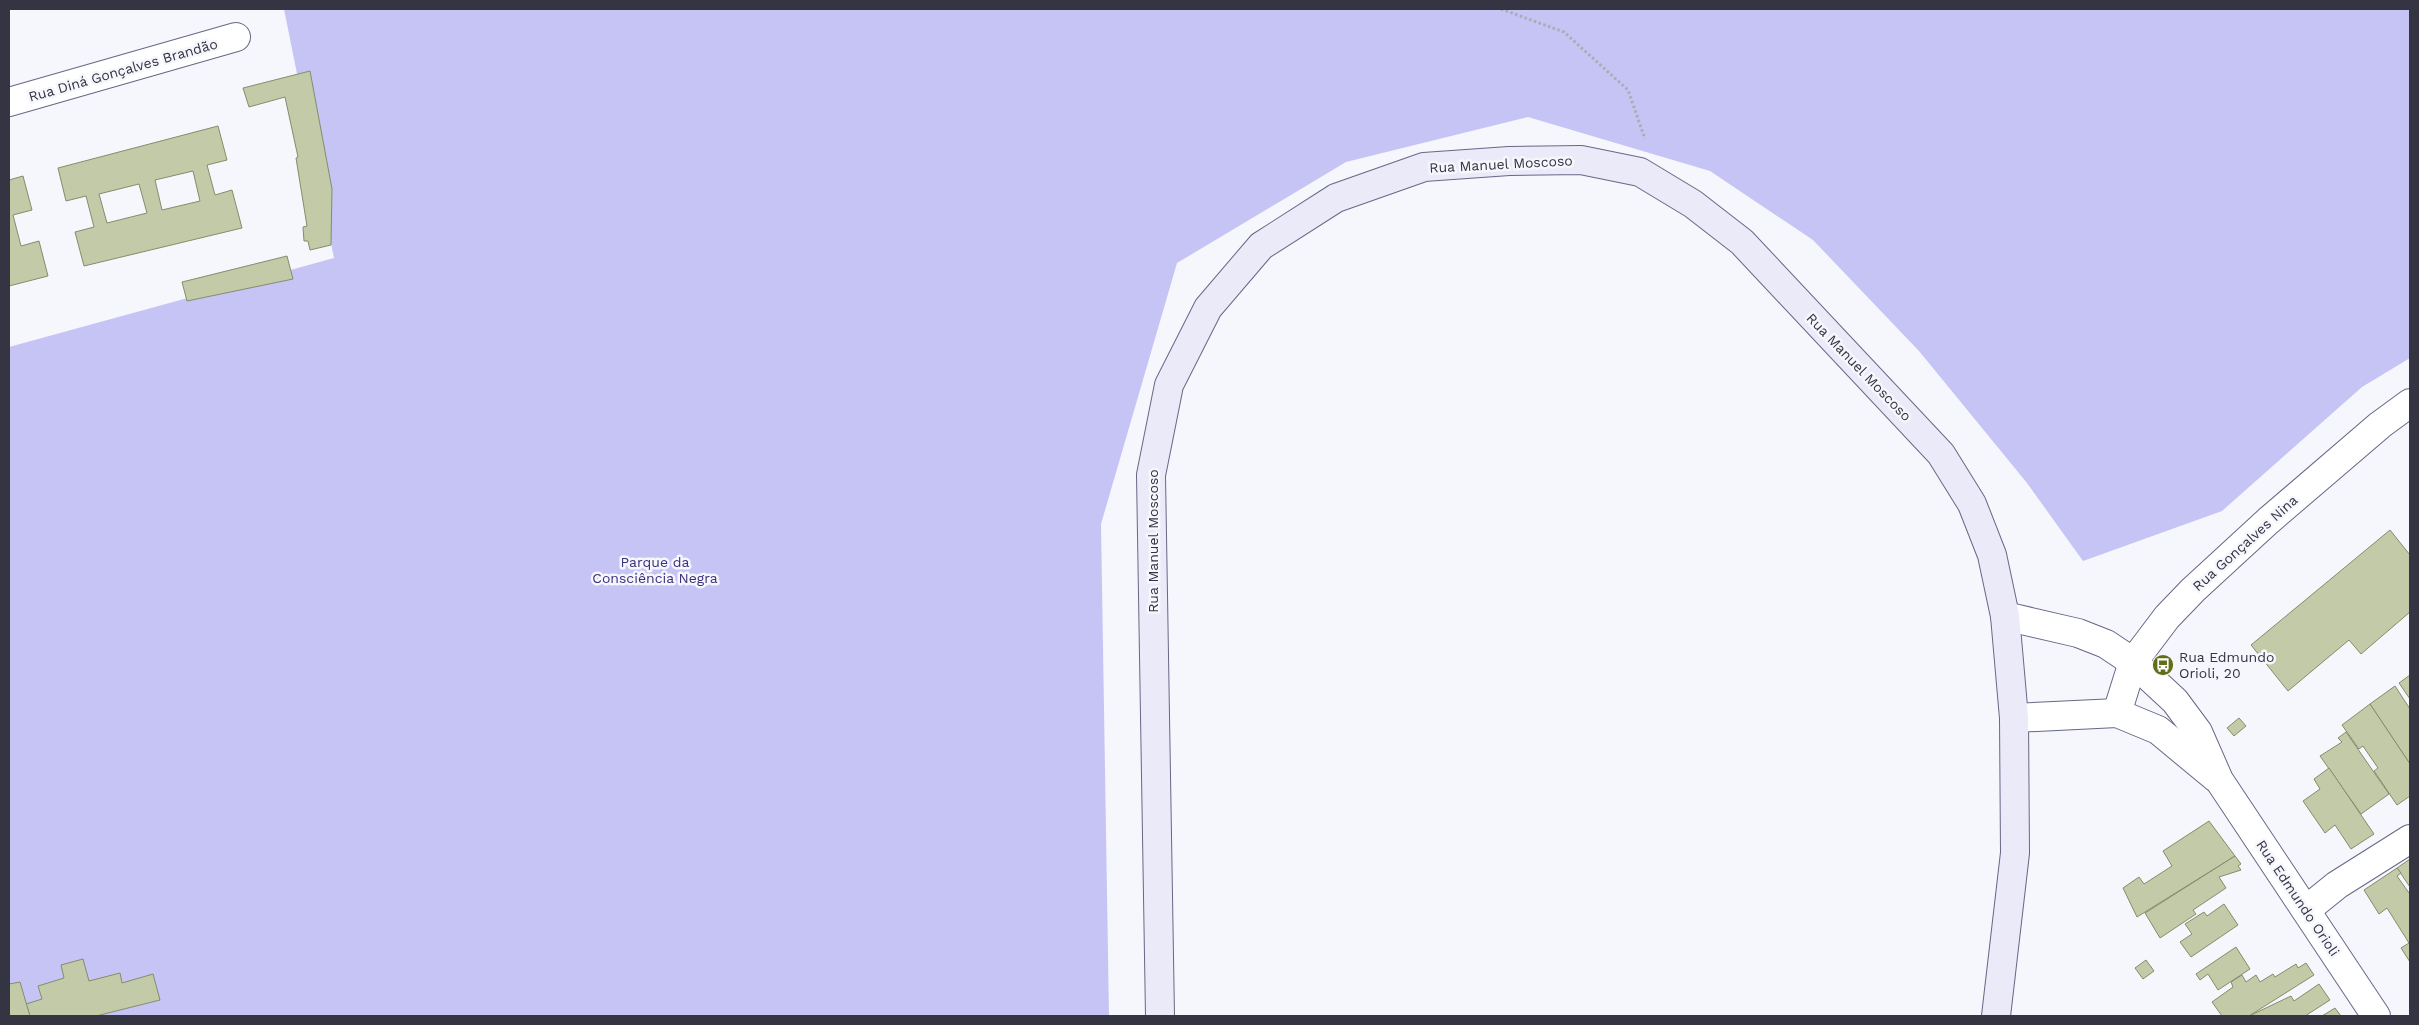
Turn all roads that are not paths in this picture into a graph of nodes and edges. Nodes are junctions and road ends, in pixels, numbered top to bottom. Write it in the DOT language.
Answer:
graph roads {
  1 [pos="236,37"];
  2 [pos="9,102"];
  3 [pos="2410,404"];
  4 [pos="2004,616"];
  5 [pos="2133,662"];
  6 [pos="2117,713"];
  7 [pos="2014,718"];
  8 [pos="2219,780"];
  9 [pos="2410,839"];
  10 [pos="2306,910"];
  11 [pos="1160,1016"];
  12 [pos="1996,1016"];
  13 [pos="2376,1016"];
  1 -- 2 [label="street, Rua Diná Gonçalves Brandão"];
  3 -- 5 [label="street, Rua Gonçalves Nina"];
  4 -- 5 [label="street, Rua Edmundo Orioli"];
  4 -- 7 [label="main road, Rua Manuel Moscoso"];
  4 -- 11 [label="main road, Rua Manuel Moscoso"];
  5 -- 6 [label="street, Rua Gonçalves Nina"];
  5 -- 8 [label="street, Rua Edmundo Orioli"];
  6 -- 7 [label="street, Rua Edmundo Orioli"];
  6 -- 8 [label="street, Rua Edmundo Orioli"];
  7 -- 12 [label="main road, Rua Manuel Moscoso"];
  8 -- 10 [label="street, Rua Edmundo Orioli"];
  9 -- 10 [label="street"];
  10 -- 13 [label="street, Rua Edmundo Orioli"];
}
